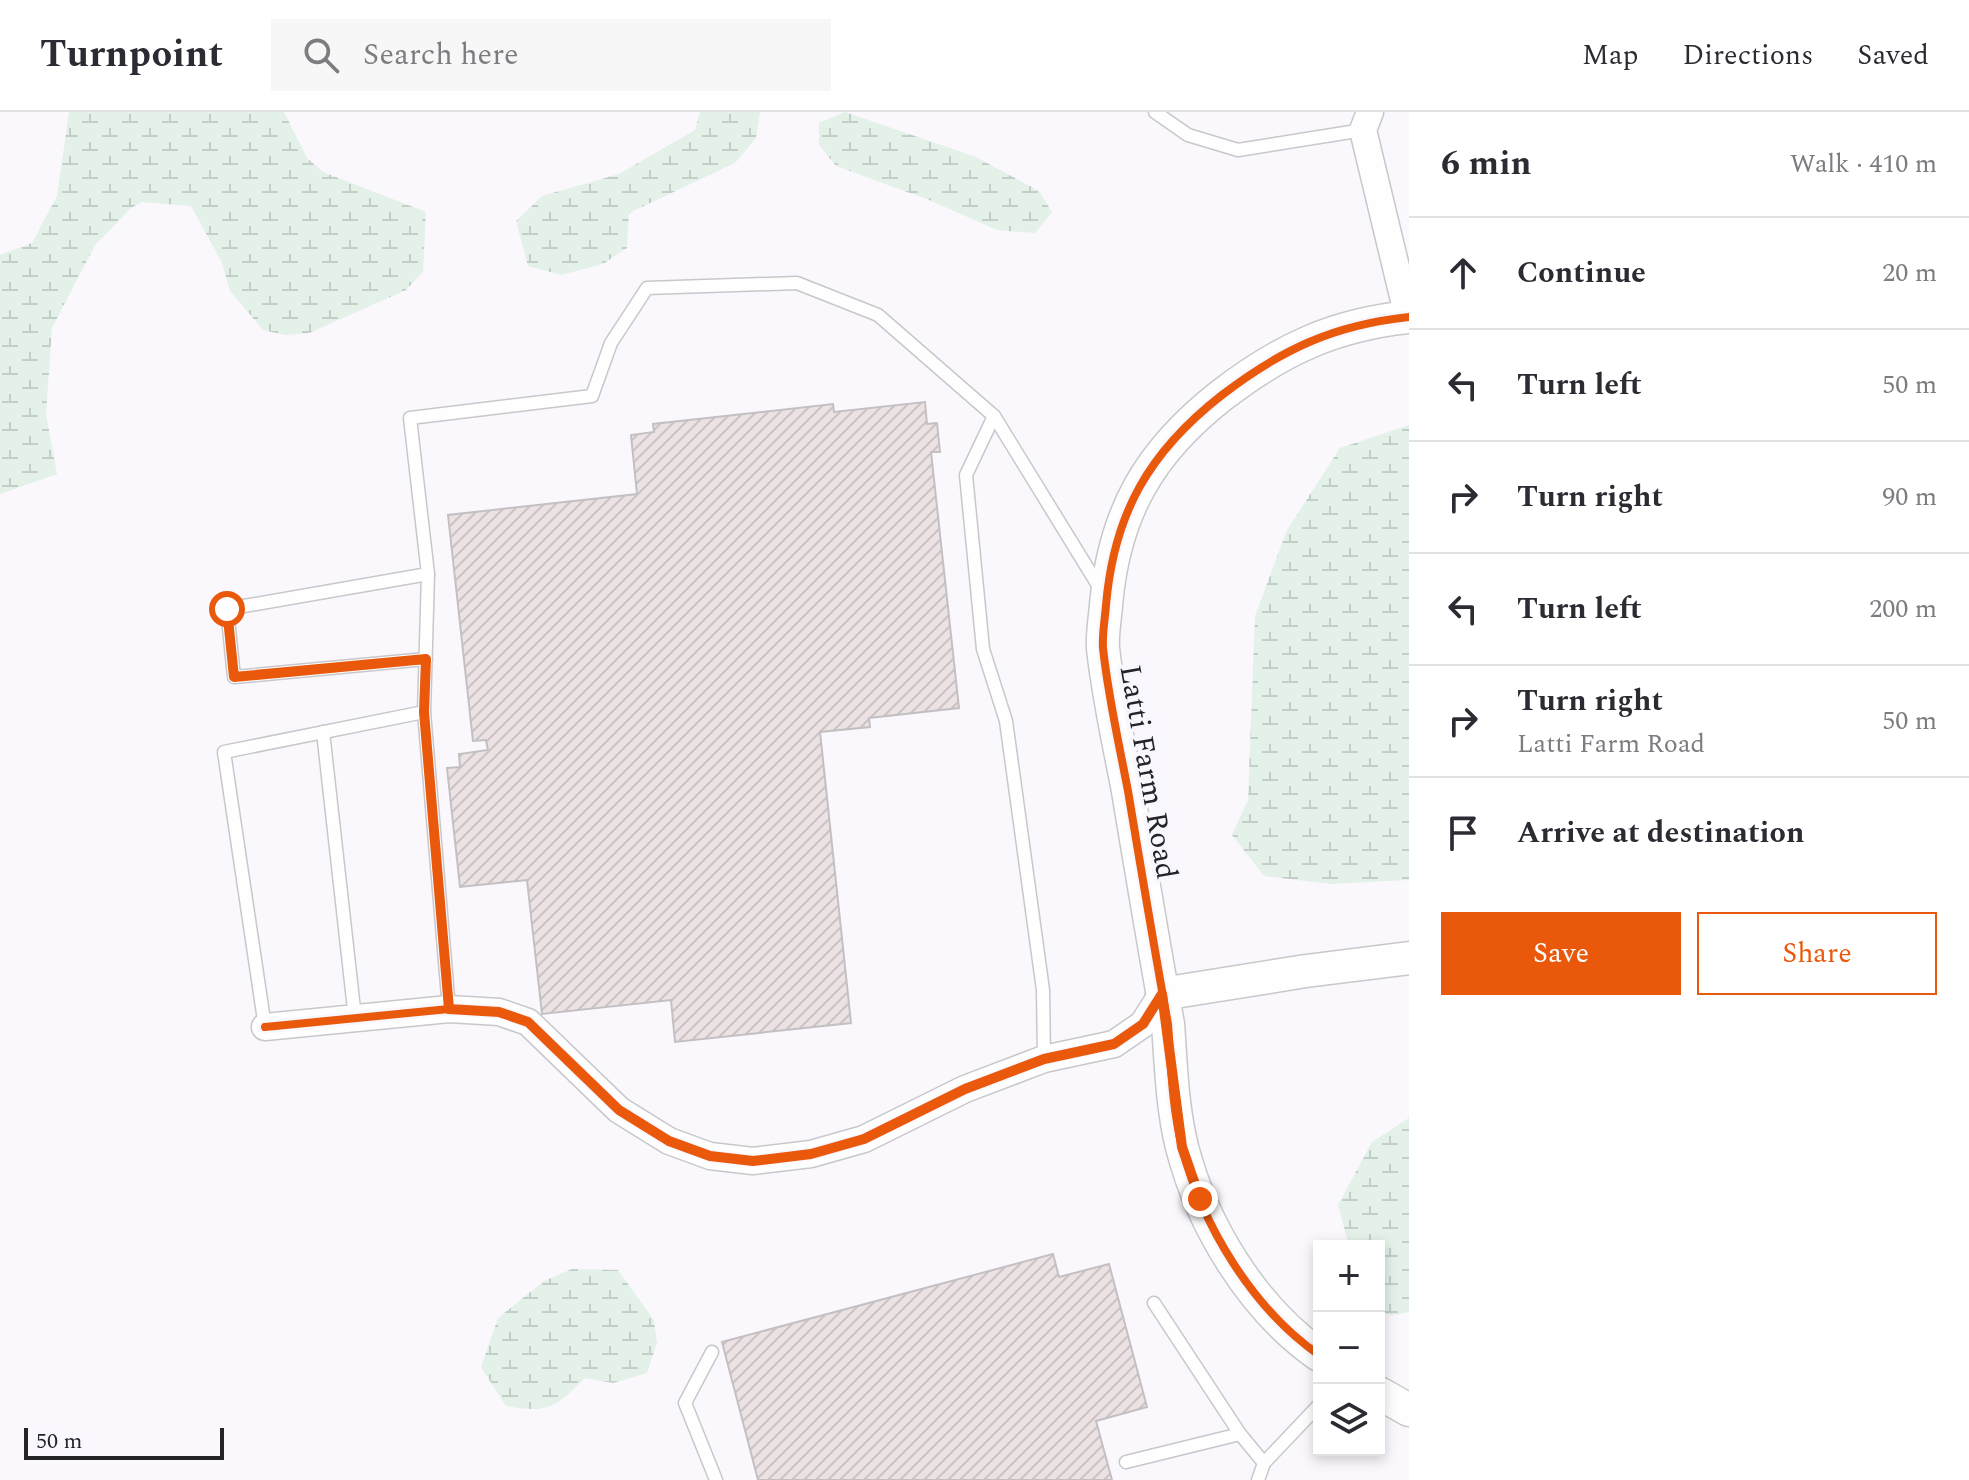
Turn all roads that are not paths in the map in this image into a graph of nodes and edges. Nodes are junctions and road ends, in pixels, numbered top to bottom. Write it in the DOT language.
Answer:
graph roads {
  1 [pos="1155,112"];
  2 [pos="1366,121"];
  3 [pos="1409,317"];
  4 [pos="994,416"];
  5 [pos="428,574"];
  6 [pos="1107,600"];
  7 [pos="426,659"];
  8 [pos="424,712"];
  9 [pos="323,732"];
  10 [pos="1409,958"];
  11 [pos="1162,994"];
  12 [pos="449,1009"];
  13 [pos="355,1018"];
  14 [pos="265,1027"];
  15 [pos="1044,1059"];
  16 [pos="1154,1303"];
  17 [pos="1313,1350"];
  18 [pos="712,1352"];
  19 [pos="1385,1396"];
  20 [pos="1409,1410"];
  21 [pos="1313,1411"];
  22 [pos="1240,1434"];
  23 [pos="1126,1462"];
  24 [pos="1264,1463"];
  25 [pos="716,1480"];
  26 [pos="1258,1480"];
  1 -- 2 [label="lane"];
  2 -- 3 [label="street"];
  3 -- 6 [label="street, Latti Farm Road"];
  4 -- 5 [label="lane"];
  4 -- 6 [label="lane"];
  4 -- 15 [label="lane"];
  5 -- 7 [label="lane"];
  5 -- 7 [label="lane"];
  6 -- 11 [label="street, Latti Farm Road"];
  7 -- 8 [label="lane"];
  8 -- 9 [label="lane"];
  8 -- 12 [label="lane"];
  9 -- 13 [label="lane"];
  9 -- 14 [label="lane"];
  10 -- 11 [label="street"];
  11 -- 15 [label="street"];
  11 -- 17 [label="street, Latti Farm Road"];
  12 -- 13 [label="street"];
  12 -- 15 [label="street"];
  13 -- 14 [label="street"];
  16 -- 22 [label="lane"];
  18 -- 25 [label="lane"];
  19 -- 20 [label="street"];
  21 -- 24 [label="lane"];
  22 -- 23 [label="lane"];
  22 -- 24 [label="lane"];
  24 -- 26 [label="lane"];
}
